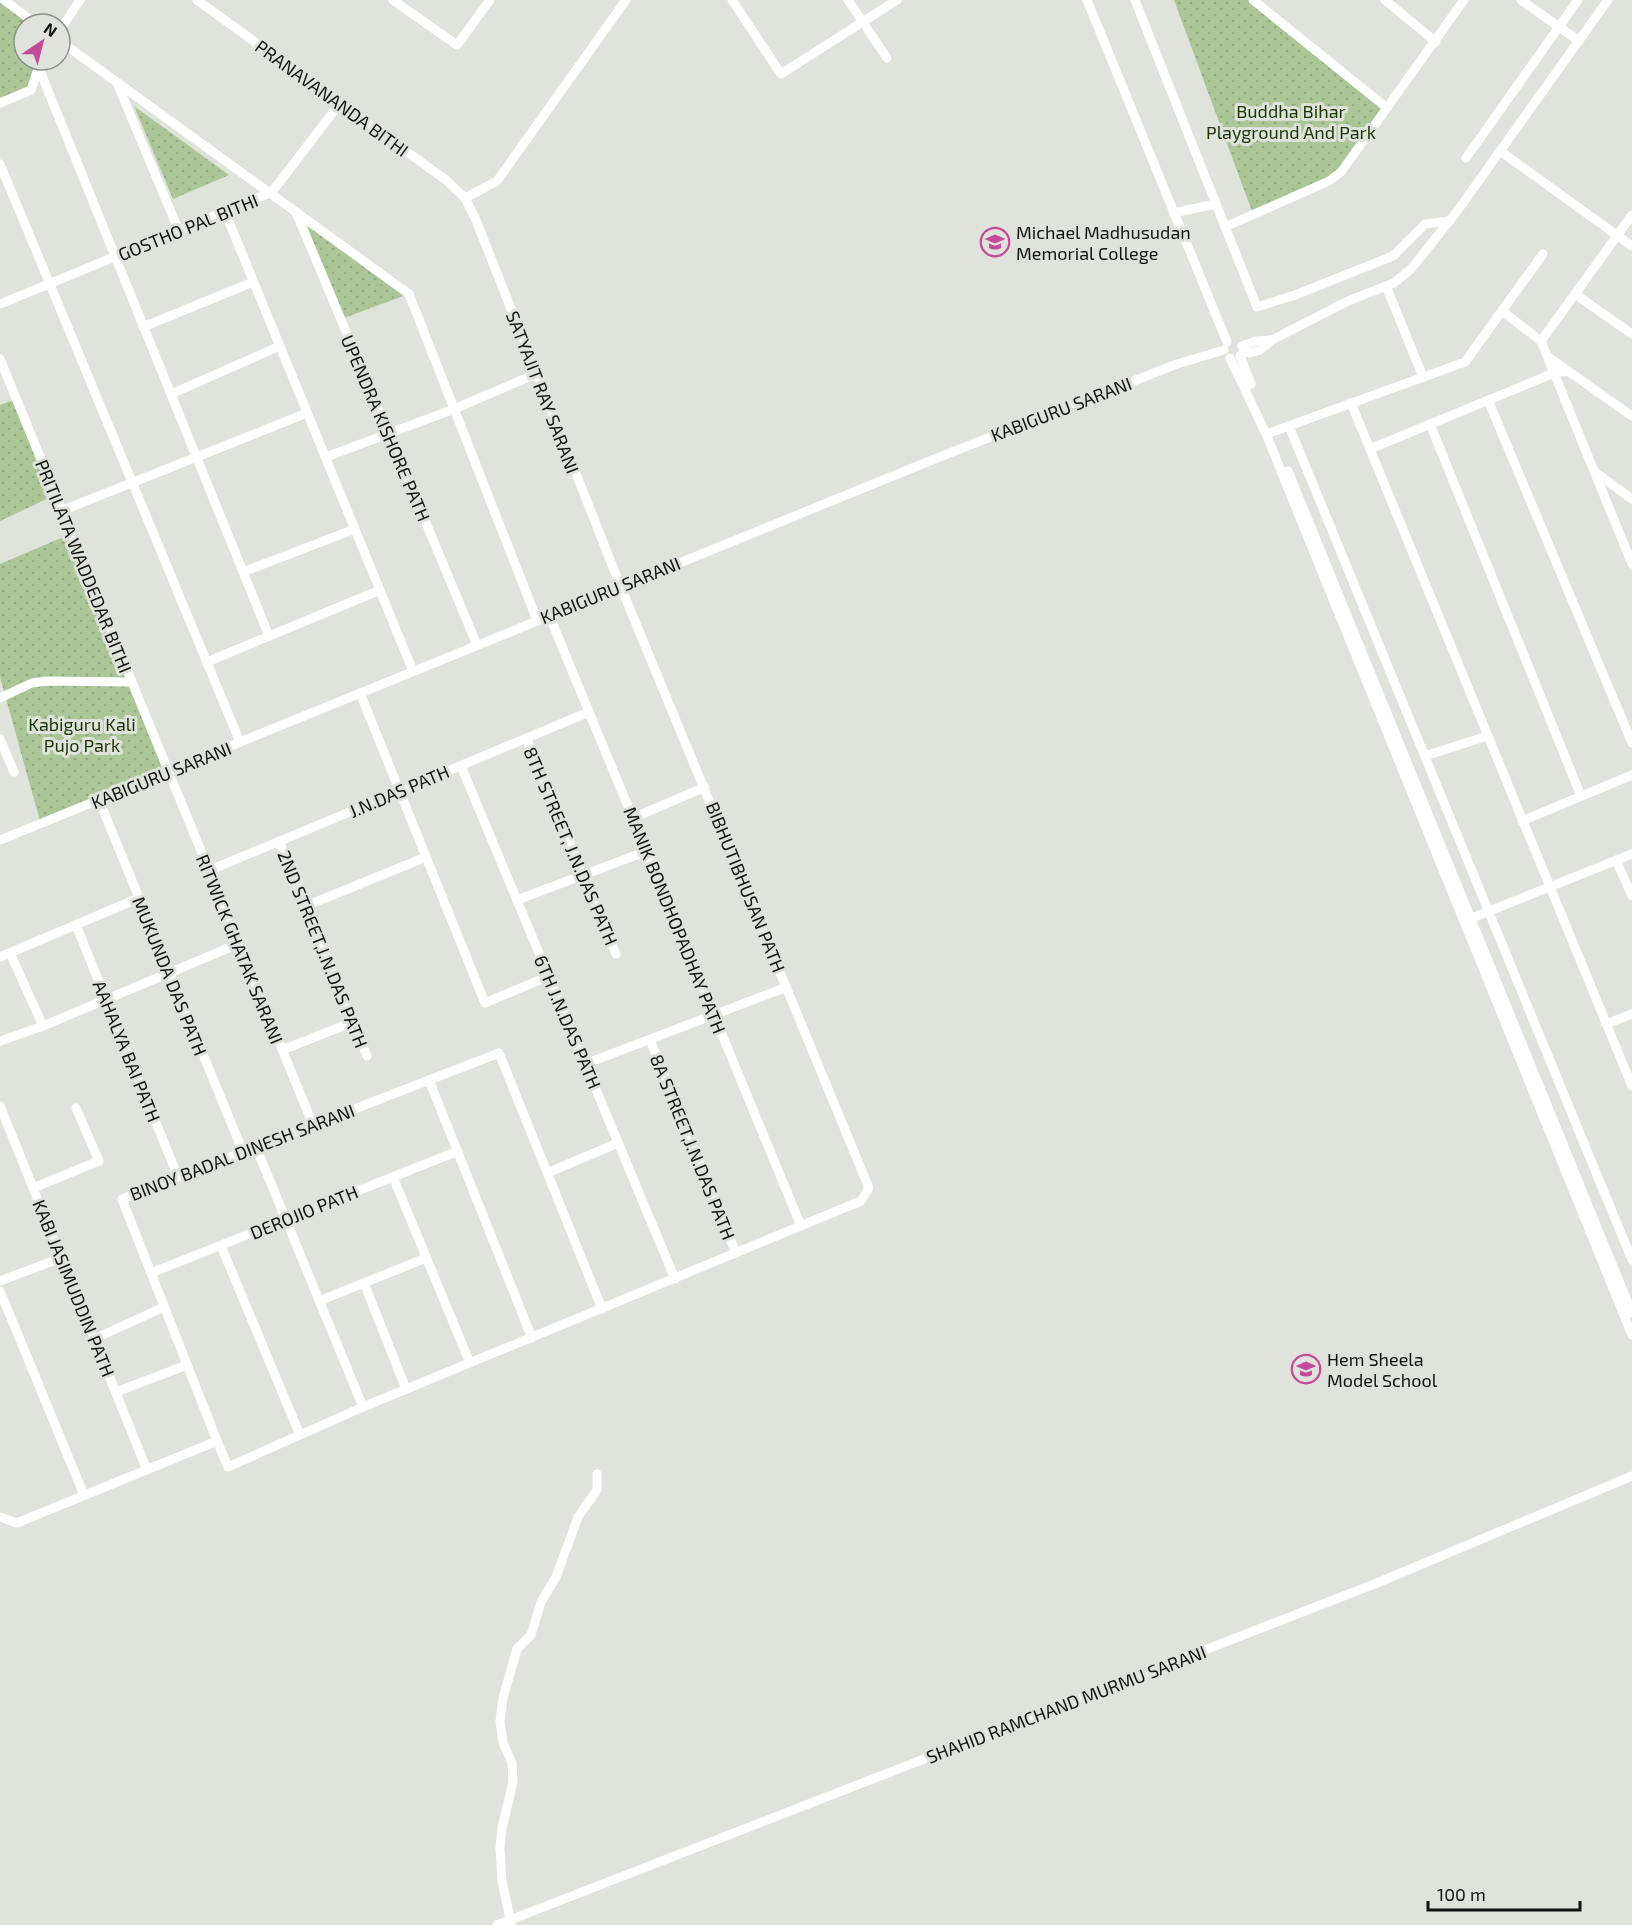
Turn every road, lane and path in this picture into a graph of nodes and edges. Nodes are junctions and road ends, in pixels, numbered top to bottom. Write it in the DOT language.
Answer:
graph roads {
  1 [pos="4,0"];
  2 [pos="197,0"];
  3 [pos="393,0"];
  4 [pos="490,0"];
  5 [pos="626,0"];
  6 [pos="732,0"];
  7 [pos="848,0"];
  8 [pos="897,0"];
  9 [pos="1087,0"];
  10 [pos="1135,0"];
  11 [pos="1254,0"];
  12 [pos="1385,0"];
  13 [pos="1464,0"];
  14 [pos="1521,0"];
  15 [pos="1578,0"];
  16 [pos="1608,0"];
  17 [pos="20,12"];
  18 [pos="862,21"];
  19 [pos="1560,26"];
  20 [pos="1579,41"];
  21 [pos="1436,42"];
  22 [pos="72,50"];
  23 [pos="887,58"];
  24 [pos="36,72"];
  25 [pos="43,72"];
  26 [pos="117,83"];
  27 [pos="0,103"];
  28 [pos="340,103"];
  29 [pos="1387,108"];
  30 [pos="1500,151"];
  31 [pos="1466,158"];
  32 [pos="0,164"];
  33 [pos="272,192"];
  34 [pos="465,198"];
  35 [pos="1216,204"];
  36 [pos="296,210"];
  37 [pos="225,212"];
  38 [pos="1173,213"];
  39 [pos="1632,215"];
  40 [pos="1450,220"];
  41 [pos="1225,227"];
  42 [pos="179,231"];
  43 [pos="1617,236"];
  44 [pos="1632,246"];
  45 [pos="1543,254"];
  46 [pos="115,257"];
  47 [pos="253,282"];
  48 [pos="50,284"];
  49 [pos="1386,286"];
  50 [pos="1575,294"];
  51 [pos="0,304"];
  52 [pos="1502,311"];
  53 [pos="143,327"];
  54 [pos="1632,334"];
  55 [pos="1541,341"];
  56 [pos="280,346"];
  57 [pos="1233,350"];
  58 [pos="1548,357"];
  59 [pos="0,359"];
  60 [pos="1568,371"];
  61 [pos="1554,373"];
  62 [pos="536,374"];
  63 [pos="1423,377"];
  64 [pos="171,394"];
  65 [pos="1488,400"];
  66 [pos="1351,403"];
  67 [pos="454,409"];
  68 [pos="307,413"];
  69 [pos="1632,416"];
  70 [pos="1430,424"];
  71 [pos="1289,426"];
  72 [pos="388,432"];
  73 [pos="1272,432"];
  74 [pos="1370,449"];
  75 [pos="196,457"];
  76 [pos="326,457"];
  77 [pos="1595,472"];
  78 [pos="132,482"];
  79 [pos="1632,499"];
  80 [pos="61,511"];
  81 [pos="355,529"];
  82 [pos="1632,564"];
  83 [pos="243,572"];
  84 [pos="620,585"];
  85 [pos="380,590"];
  86 [pos="549,615"];
  87 [pos="537,620"];
  88 [pos="269,636"];
  89 [pos="477,645"];
  90 [pos="207,662"];
  91 [pos="413,671"];
  92 [pos="131,682"];
  93 [pos="360,693"];
  94 [pos="0,698"];
  95 [pos="589,712"];
  96 [pos="1487,736"];
  97 [pos="526,738"];
  98 [pos="0,739"];
  99 [pos="240,742"];
  100 [pos="1632,743"];
  101 [pos="1425,756"];
  102 [pos="461,766"];
  103 [pos="14,772"];
  104 [pos="168,772"];
  105 [pos="1632,775"];
  106 [pos="705,787"];
  107 [pos="400,791"];
  108 [pos="1581,796"];
  109 [pos="99,800"];
  110 [pos="633,818"];
  111 [pos="1522,821"];
  112 [pos="0,840"];
  113 [pos="279,841"];
  114 [pos="647,851"];
  115 [pos="1632,854"];
  116 [pos="426,857"];
  117 [pos="1616,860"];
  118 [pos="208,871"];
  119 [pos="583,875"];
  120 [pos="1550,887"];
  121 [pos="1632,896"];
  122 [pos="139,898"];
  123 [pos="517,900"];
  124 [pos="306,906"];
  125 [pos="1489,911"];
  126 [pos="1468,919"];
  127 [pos="76,925"];
  128 [pos="238,944"];
  129 [pos="10,952"];
  130 [pos="616,954"];
  131 [pos="0,957"];
  132 [pos="169,974"];
  133 [pos="549,976"];
  134 [pos="787,987"];
  135 [pos="106,999"];
  136 [pos="1632,1014"];
  137 [pos="714,1015"];
  138 [pos="353,1022"];
  139 [pos="1606,1024"];
  140 [pos="44,1026"];
  141 [pos="650,1040"];
  142 [pos="0,1041"];
  143 [pos="282,1050"];
  144 [pos="367,1056"];
  145 [pos="585,1065"];
  146 [pos="429,1080"];
  147 [pos="1632,1086"];
  148 [pos="0,1106"];
  149 [pos="76,1108"];
  150 [pos="313,1125"];
  151 [pos="618,1143"];
  152 [pos="256,1147"];
  153 [pos="458,1151"];
  154 [pos="243,1152"];
  155 [pos="547,1173"];
  156 [pos="178,1177"];
  157 [pos="393,1177"];
  158 [pos="33,1188"];
  159 [pos="285,1220"];
  160 [pos="801,1226"];
  161 [pos="221,1245"];
  162 [pos="736,1253"];
  163 [pos="62,1258"];
  164 [pos="426,1258"];
  165 [pos="1632,1260"];
  166 [pos="151,1273"];
  167 [pos="675,1279"];
  168 [pos="0,1281"];
  169 [pos="364,1283"];
  170 [pos="0,1291"];
  171 [pos="319,1301"];
  172 [pos="164,1307"];
  173 [pos="602,1309"];
  174 [pos="1632,1313"];
  175 [pos="1632,1335"];
  176 [pos="532,1338"];
  177 [pos="94,1339"];
  178 [pos="470,1363"];
  179 [pos="187,1365"];
  180 [pos="406,1389"];
  181 [pos="116,1392"];
  182 [pos="363,1407"];
  183 [pos="300,1435"];
  184 [pos="217,1441"];
  185 [pos="147,1470"];
  186 [pos="597,1474"];
  187 [pos="1632,1476"];
  188 [pos="84,1496"];
  189 [pos="0,1517"];
  190 [pos="511,1922"];
  191 [pos="497,1925"];
  1 -- 17 [label="street"];
  2 -- 28 [label="street, PRANAVANANDA BITHI"];
  3 -- 4 [label="street"];
  5 -- 34 [label="street"];
  6 -- 18 [label="street"];
  7 -- 18 [label="street"];
  8 -- 18 [label="street"];
  9 -- 38 [label="street"];
  10 -- 35 [label="street"];
  11 -- 29 [label="street"];
  12 -- 21 [label="street"];
  13 -- 21 [label="street"];
  14 -- 19 [label="street"];
  15 -- 19 [label="street"];
  16 -- 20 [label="street, KABIGURU SARANI"];
  18 -- 23 [label="street"];
  19 -- 20 [label="street"];
  19 -- 31 [label="street"];
  20 -- 30 [label="street, KABIGURU SARANI"];
  21 -- 29 [label="street"];
  22 -- 26 [label="street"];
  24 -- 27 [label="street"];
  25 -- 46 [label="street"];
  26 -- 33 [label="street"];
  26 -- 42 [label="street"];
  28 -- 33 [label="street, GOSTHO PAL BITHI"];
  28 -- 34 [label="street, PRANAVANANDA BITHI"];
  29 -- 41 [label="street"];
  30 -- 40 [label="street, KABIGURU SARANI"];
  30 -- 43 [label="street"];
  32 -- 48 [label="street"];
  33 -- 36 [label="street"];
  33 -- 37 [label="street, GOSTHO PAL BITHI"];
  34 -- 62 [label="street, SATYAJIT RAY SARANI"];
  35 -- 38 [label="street"];
  35 -- 41 [label="street"];
  36 -- 67 [label="street"];
  36 -- 72 [label="street, UPENDRA KISHORE PATH"];
  37 -- 42 [label="street, GOSTHO PAL BITHI"];
  37 -- 47 [label="street"];
  38 -- 57 [label="street"];
  39 -- 43 [label="street"];
  40 -- 41 [label="street"];
  40 -- 49 [label="street, KABIGURU SARANI"];
  42 -- 46 [label="street, GOSTHO PAL BITHI"];
  43 -- 44 [label="street"];
  43 -- 50 [label="street"];
  45 -- 52 [label="street"];
  46 -- 48 [label="street, GOSTHO PAL BITHI"];
  46 -- 53 [label="street"];
  47 -- 53 [label="street"];
  47 -- 56 [label="street"];
  48 -- 51 [label="street, GOSTHO PAL BITHI"];
  48 -- 78 [label="street"];
  49 -- 57 [label="street, KABIGURU SARANI"];
  49 -- 63 [label="street"];
  50 -- 54 [label="street"];
  50 -- 55 [label="street"];
  52 -- 55 [label="street"];
  52 -- 63 [label="street"];
  53 -- 64 [label="street"];
  55 -- 58 [label="street"];
  56 -- 64 [label="street"];
  56 -- 68 [label="street"];
  57 -- 73 [label="street"];
  57 -- 84 [label="street, KABIGURU SARANI"];
  57 -- 126 [label="street"];
  58 -- 60 [label="street"];
  58 -- 61 [label="street"];
  59 -- 80 [label="street, PRITILATA WADDEDAR BITHI"];
  60 -- 61 [label="street"];
  60 -- 69 [label="street"];
  61 -- 65 [label="street"];
  61 -- 77 [label="street"];
  62 -- 67 [label="street"];
  62 -- 84 [label="street, SATYAJIT RAY SARANI"];
  63 -- 66 [label="street"];
  64 -- 75 [label="street"];
  65 -- 70 [label="street"];
  65 -- 100 [label="street"];
  66 -- 71 [label="street"];
  66 -- 74 [label="street"];
  67 -- 72 [label="street"];
  67 -- 87 [label="street"];
  68 -- 75 [label="street"];
  68 -- 76 [label="street"];
  70 -- 74 [label="street"];
  70 -- 108 [label="street"];
  71 -- 73 [label="street"];
  71 -- 101 [label="street"];
  72 -- 76 [label="street"];
  72 -- 89 [label="street, UPENDRA KISHORE PATH"];
  73 -- 126 [label="street"];
  74 -- 96 [label="street"];
  75 -- 78 [label="street"];
  75 -- 83 [label="street"];
  76 -- 81 [label="street"];
  77 -- 79 [label="street"];
  77 -- 82 [label="street"];
  78 -- 80 [label="street"];
  78 -- 90 [label="street"];
  80 -- 92 [label="street, PRITILATA WADDEDAR BITHI"];
  81 -- 83 [label="street"];
  81 -- 85 [label="street"];
  83 -- 88 [label="street"];
  84 -- 86 [label="street, KABIGURU SARANI"];
  84 -- 106 [label="street, BIBHUTIBHUSAN PATH"];
  85 -- 88 [label="street"];
  85 -- 91 [label="street"];
  86 -- 87 [label="street, KABIGURU SARANI"];
  86 -- 95 [label="street, MANIK BONDHOPADHAY PATH"];
  87 -- 89 [label="street, KABIGURU SARANI"];
  88 -- 90 [label="street"];
  89 -- 91 [label="street, KABIGURU SARANI"];
  90 -- 99 [label="street"];
  91 -- 93 [label="street, KABIGURU SARANI"];
  92 -- 94 [label="street"];
  92 -- 104 [label="street, PRITILATA WADDEDAR BITHI"];
  93 -- 99 [label="street, KABIGURU SARANI"];
  93 -- 107 [label="street"];
  95 -- 97 [label="street, J.N.DAS PATH"];
  95 -- 110 [label="street, MANIK BONDHOPADHAY PATH"];
  96 -- 101 [label="street"];
  96 -- 111 [label="street"];
  97 -- 102 [label="street, J.N.DAS PATH"];
  97 -- 119 [label="street, 8TH STREET, J.N.DAS PATH"];
  98 -- 103 [label="street"];
  99 -- 104 [label="street, KABIGURU SARANI"];
  101 -- 125 [label="street"];
  102 -- 107 [label="street, J.N.DAS PATH"];
  102 -- 123 [label="street, 6TH J.N.DAS PATH"];
  104 -- 109 [label="street, KABIGURU SARANI"];
  104 -- 118 [label="street, RITWICK GHATAK SARANI"];
  105 -- 108 [label="street"];
  106 -- 110 [label="street"];
  106 -- 134 [label="street, BIBHUTIBHUSAN PATH"];
  107 -- 113 [label="street, J.N.DAS PATH"];
  107 -- 116 [label="street"];
  108 -- 111 [label="street"];
  109 -- 112 [label="street, KABIGURU SARANI"];
  109 -- 122 [label="street, MUKUNDA DAS PATH"];
  110 -- 114 [label="street, MANIK BONDHOPADHAY PATH"];
  111 -- 120 [label="street"];
  113 -- 118 [label="street, J.N.DAS PATH"];
  113 -- 124 [label="street, 2ND STREET,J.N.DAS PATH"];
  114 -- 119 [label="street"];
  114 -- 137 [label="street, MANIK BONDHOPADHAY PATH"];
  115 -- 117 [label="street"];
  116 -- 124 [label="street"];
  116 -- 133 [label="street"];
  117 -- 120 [label="street"];
  117 -- 121 [label="street"];
  118 -- 128 [label="street, RITWICK GHATAK SARANI"];
  119 -- 123 [label="street"];
  119 -- 130 [label="street, 8TH STREET, J.N.DAS PATH"];
  120 -- 125 [label="street"];
  120 -- 139 [label="street"];
  122 -- 127 [label="street"];
  122 -- 132 [label="street, MUKUNDA DAS PATH"];
  123 -- 133 [label="street, 6TH J.N.DAS PATH"];
  124 -- 138 [label="street, 2ND STREET,J.N.DAS PATH"];
  125 -- 126 [label="street"];
  125 -- 165 [label="street"];
  126 -- 174 [label="street"];
  126 -- 175 [label="street"];
  127 -- 129 [label="street"];
  127 -- 135 [label="street, AAHALYA BAI PATH"];
  128 -- 132 [label="street"];
  128 -- 143 [label="street, RITWICK GHATAK SARANI"];
  129 -- 131 [label="street"];
  129 -- 140 [label="street"];
  132 -- 135 [label="street"];
  132 -- 154 [label="street, MUKUNDA DAS PATH"];
  133 -- 145 [label="street, 6TH J.N.DAS PATH"];
  134 -- 137 [label="street"];
  134 -- 160 [label="street, BIBHUTIBHUSAN PATH"];
  135 -- 140 [label="street"];
  135 -- 156 [label="street, AAHALYA BAI PATH"];
  136 -- 139 [label="street"];
  137 -- 141 [label="street"];
  137 -- 160 [label="street, MANIK BONDHOPADHAY PATH"];
  138 -- 143 [label="street"];
  138 -- 144 [label="street, 2ND STREET,J.N.DAS PATH"];
  139 -- 147 [label="street"];
  140 -- 142 [label="street"];
  141 -- 145 [label="street"];
  141 -- 162 [label="street, 8A STREET,J.N.DAS PATH"];
  143 -- 150 [label="street, RITWICK GHATAK SARANI"];
  145 -- 151 [label="street, 6TH J.N.DAS PATH"];
  146 -- 150 [label="street, BINOY BADAL DINESH SARANI"];
  146 -- 153 [label="street"];
  146 -- 155 [label="street, BINOY BADAL DINESH SARANI"];
  148 -- 158 [label="street, KABI JASIMUDDIN PATH"];
  149 -- 158 [label="street"];
  150 -- 152 [label="street, BINOY BADAL DINESH SARANI"];
  151 -- 155 [label="street"];
  151 -- 167 [label="street, 6TH J.N.DAS PATH"];
  152 -- 154 [label="street, BINOY BADAL DINESH SARANI"];
  152 -- 159 [label="street"];
  153 -- 157 [label="street, DEROJIO PATH"];
  153 -- 176 [label="street"];
  154 -- 156 [label="street, BINOY BADAL DINESH SARANI"];
  155 -- 173 [label="street, BINOY BADAL DINESH SARANI"];
  156 -- 166 [label="street, BINOY BADAL DINESH SARANI"];
  157 -- 159 [label="street, DEROJIO PATH"];
  157 -- 164 [label="street"];
  158 -- 163 [label="street, KABI JASIMUDDIN PATH"];
  159 -- 161 [label="street, DEROJIO PATH"];
  159 -- 171 [label="street"];
  160 -- 162 [label="street"];
  161 -- 166 [label="street, DEROJIO PATH"];
  161 -- 183 [label="street"];
  162 -- 167 [label="street"];
  163 -- 168 [label="street"];
  163 -- 177 [label="street, KABI JASIMUDDIN PATH"];
  164 -- 169 [label="street"];
  164 -- 178 [label="street"];
  166 -- 172 [label="street, BINOY BADAL DINESH SARANI"];
  167 -- 173 [label="street"];
  169 -- 171 [label="street"];
  169 -- 180 [label="street"];
  170 -- 188 [label="street"];
  171 -- 182 [label="street"];
  172 -- 177 [label="street"];
  172 -- 179 [label="street, BINOY BADAL DINESH SARANI"];
  173 -- 176 [label="street"];
  176 -- 178 [label="street"];
  177 -- 181 [label="street, KABI JASIMUDDIN PATH"];
  178 -- 180 [label="street"];
  179 -- 181 [label="street"];
  179 -- 184 [label="street, BINOY BADAL DINESH SARANI"];
  180 -- 182 [label="street"];
  181 -- 185 [label="street, KABI JASIMUDDIN PATH"];
  182 -- 183 [label="street"];
  183 -- 184 [label="street, BINOY BADAL DINESH SARANI"];
  184 -- 185 [label="street"];
  185 -- 188 [label="street"];
  186 -- 190 [label="street"];
  187 -- 190 [label="street, SHAHID RAMCHAND MURMU SARANI"];
  188 -- 189 [label="street"];
  190 -- 191 [label="street, SHAHID RAMCHAND MURMU SARANI"];
}
